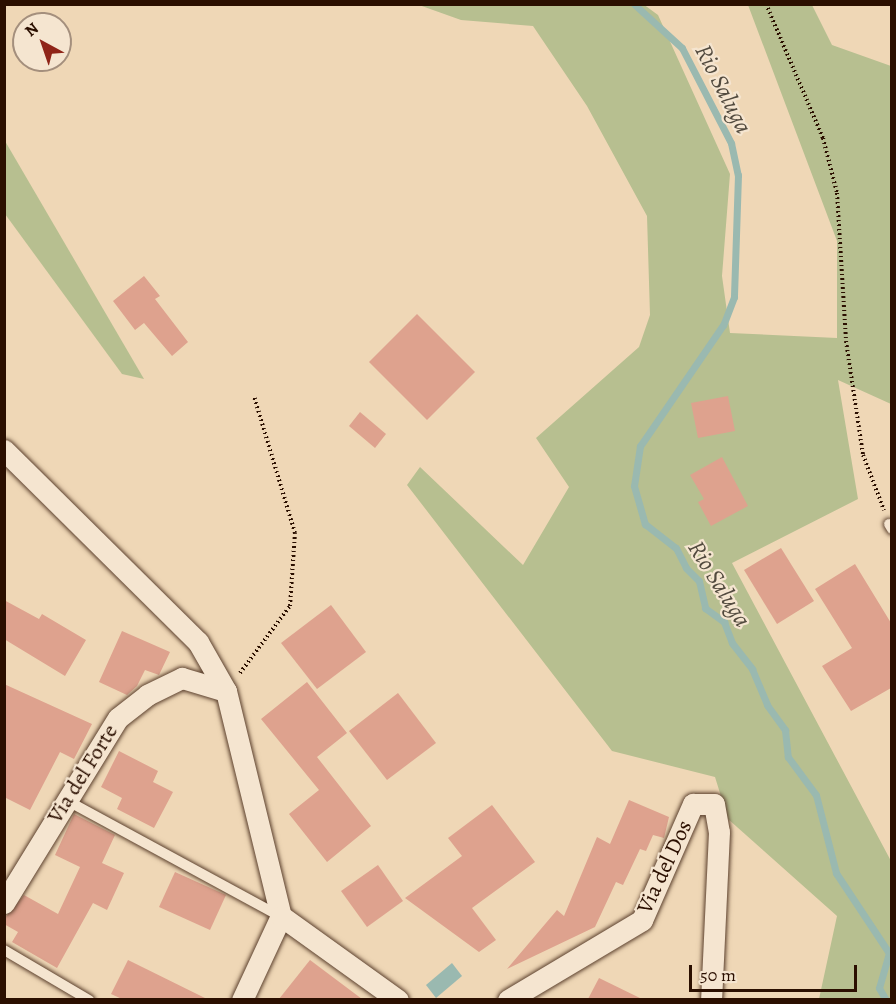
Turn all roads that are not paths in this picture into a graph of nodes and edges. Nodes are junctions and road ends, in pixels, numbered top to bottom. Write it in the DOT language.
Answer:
graph roads {
  1 [pos="4,450"];
  2 [pos="226,691"];
  3 [pos="66,800"];
  4 [pos="4,903"];
  5 [pos="281,916"];
  6 [pos="4,951"];
  7 [pos="89,999"];
  8 [pos="242,999"];
  9 [pos="399,999"];
  10 [pos="508,999"];
  11 [pos="711,999"];
  1 -- 2 [label="street"];
  2 -- 3 [label="street, Via del Forte"];
  2 -- 5 [label="street"];
  3 -- 4 [label="street, Via del Forte"];
  3 -- 5 [label="lane"];
  5 -- 8 [label="street"];
  5 -- 9 [label="street"];
  6 -- 7 [label="lane"];
  10 -- 11 [label="street, Via del Dos"];
}
